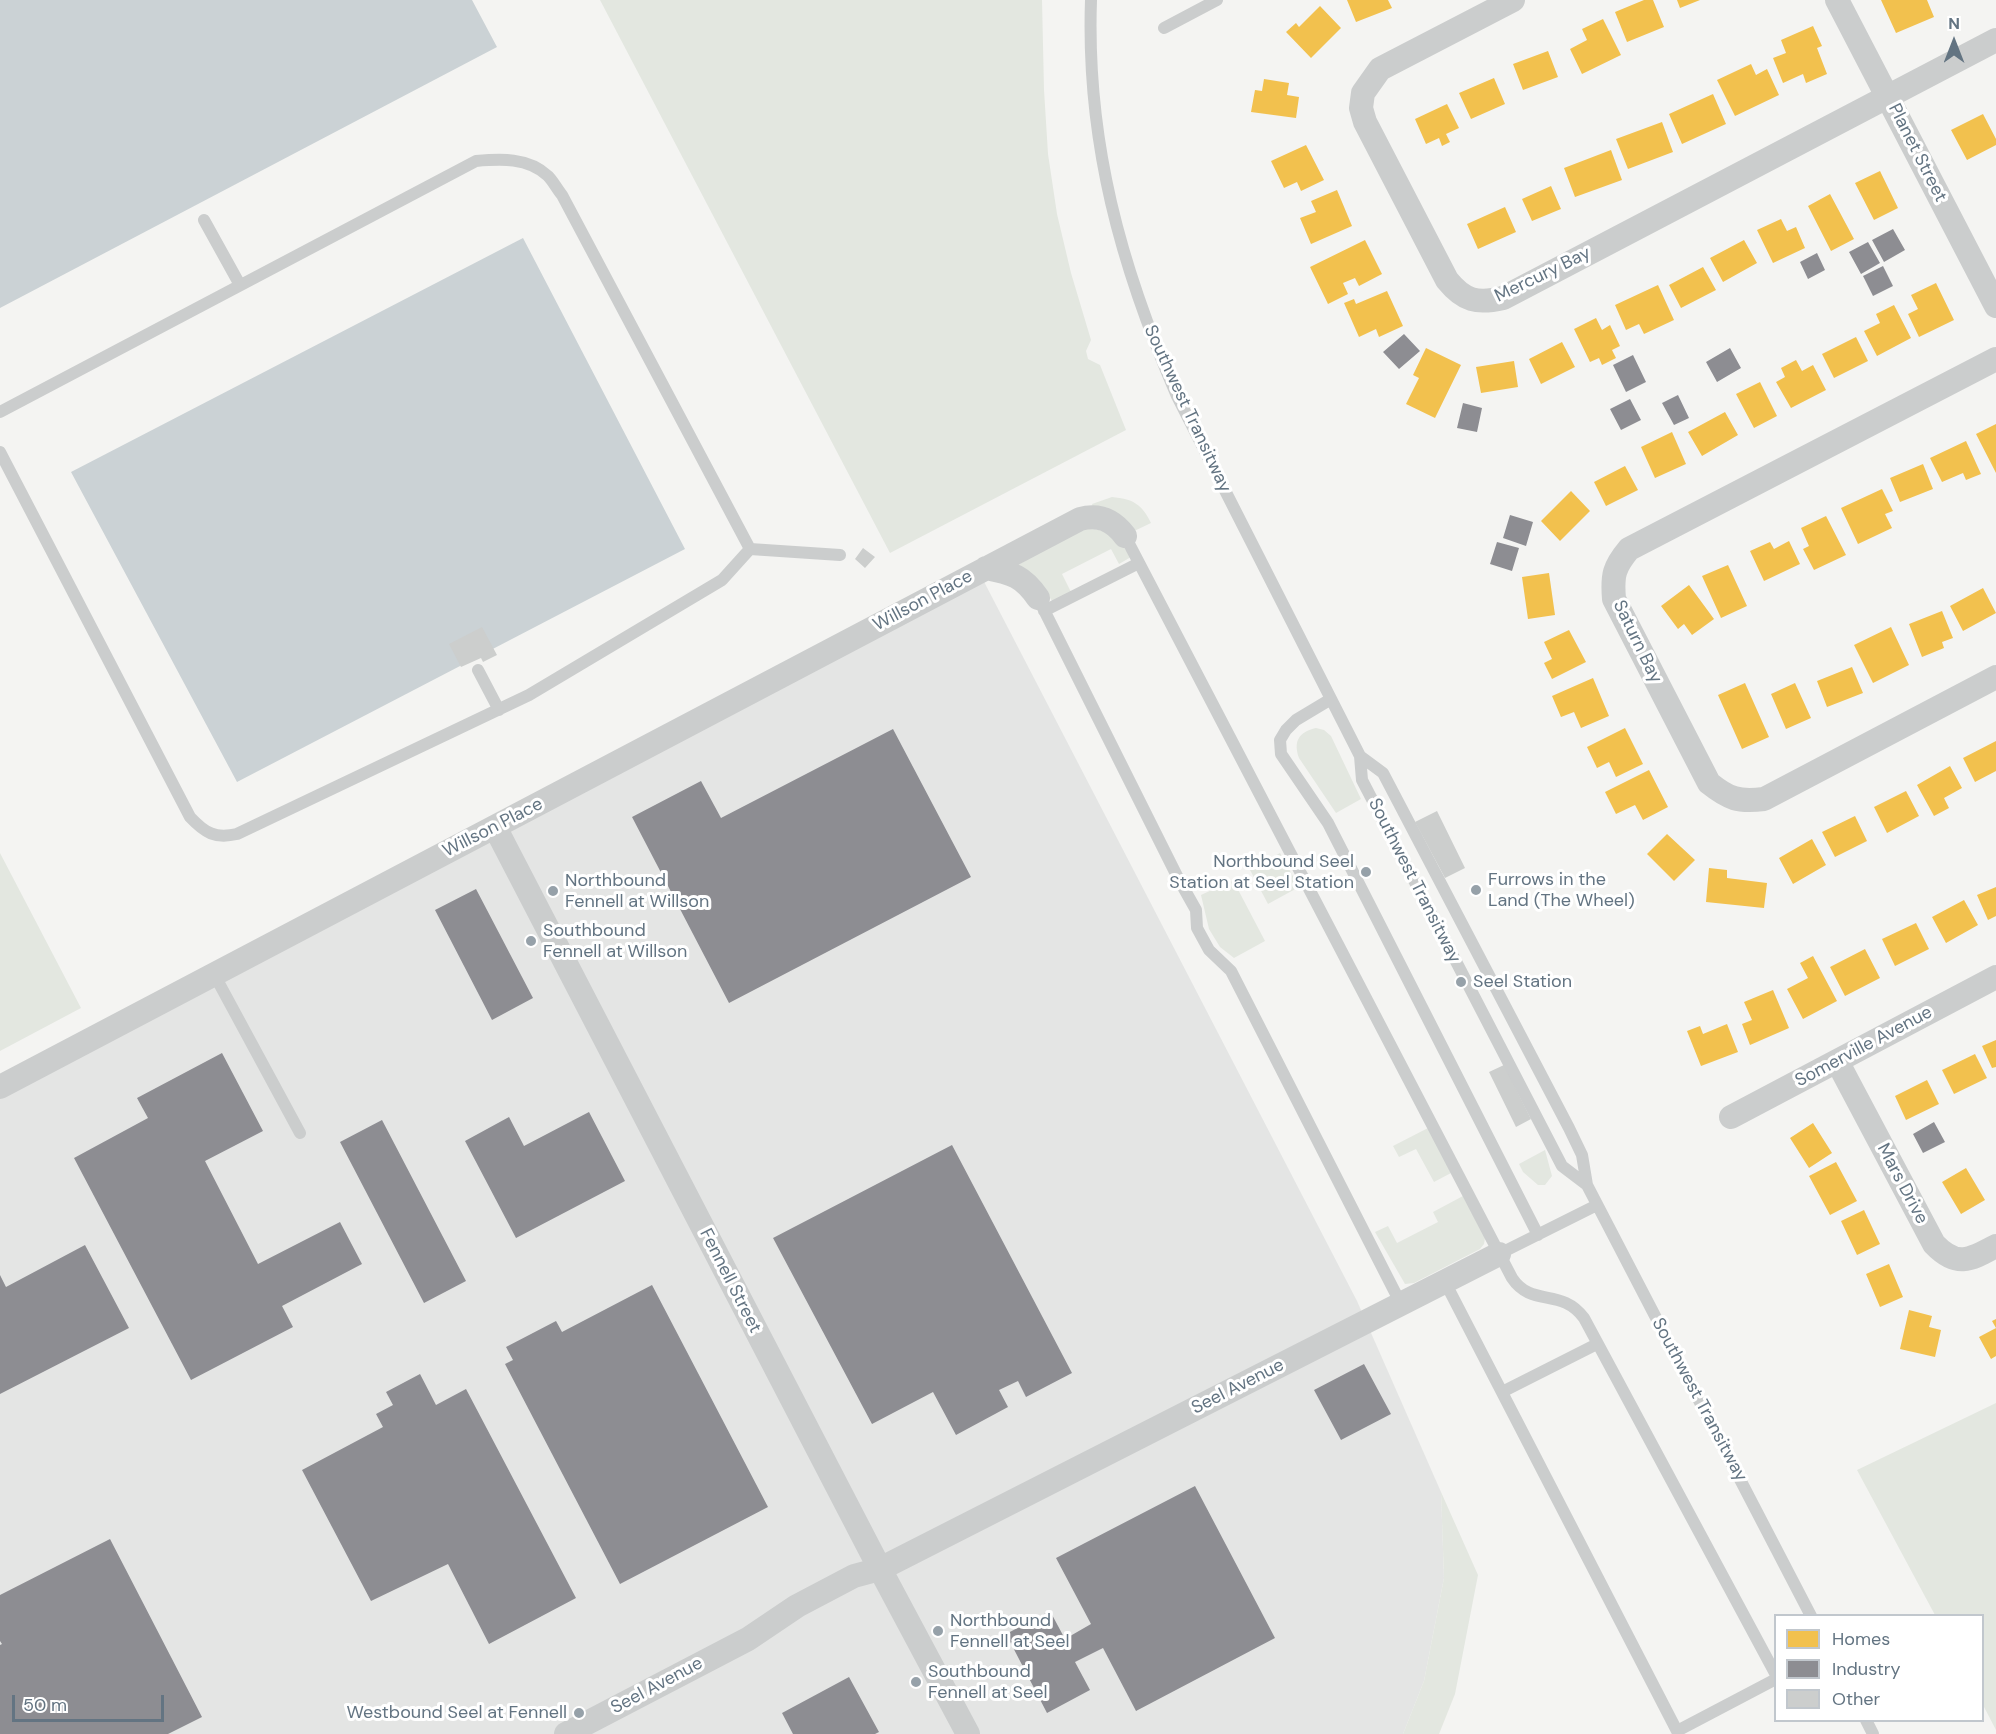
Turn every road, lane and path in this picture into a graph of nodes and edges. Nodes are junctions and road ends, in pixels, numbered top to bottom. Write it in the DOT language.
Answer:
graph roads {
  1 [pos="1091,0"];
  2 [pos="1217,0"];
  3 [pos="1513,0"];
  4 [pos="1837,0"];
  5 [pos="1164,28"];
  6 [pos="1996,40"];
  7 [pos="1888,96"];
  8 [pos="204,220"];
  9 [pos="240,285"];
  10 [pos="1996,306"];
  11 [pos="1996,359"];
  12 [pos="0,412"];
  13 [pos="0,452"];
  14 [pos="1125,536"];
  15 [pos="750,549"];
  16 [pos="840,555"];
  17 [pos="1139,563"];
  18 [pos="986,568"];
  19 [pos="1041,604"];
  20 [pos="478,670"];
  21 [pos="1996,678"];
  22 [pos="1331,699"];
  23 [pos="499,710"];
  24 [pos="1360,756"];
  25 [pos="495,827"];
  26 [pos="214,974"];
  27 [pos="1996,977"];
  28 [pos="1838,1061"];
  29 [pos="0,1087"];
  30 [pos="1731,1117"];
  31 [pos="300,1132"];
  32 [pos="1587,1185"];
  33 [pos="1597,1205"];
  34 [pos="1538,1235"];
  35 [pos="1996,1246"];
  36 [pos="1499,1254"];
  37 [pos="1445,1282"];
  38 [pos="1401,1304"];
  39 [pos="1598,1344"];
  40 [pos="1502,1392"];
  41 [pos="880,1569"];
  42 [pos="1810,1614"];
  43 [pos="1774,1673"];
  44 [pos="1774,1678"];
  45 [pos="566,1734"];
  46 [pos="968,1734"];
  1 -- 22 [label="lane, Southwest Transitway"];
  2 -- 5 [label="lane"];
  3 -- 7 [label="street, Mercury Bay"];
  4 -- 7 [label="street, Planet Street"];
  6 -- 7 [label="street, Mercury Bay"];
  7 -- 10 [label="street, Planet Street"];
  8 -- 9 [label="lane"];
  9 -- 12 [label="lane"];
  9 -- 15 [label="lane"];
  11 -- 21 [label="street, Saturn Bay"];
  13 -- 23 [label="lane"];
  14 -- 17 [label="lane"];
  14 -- 18 [label="street, Willson Place"];
  15 -- 16 [label="lane"];
  15 -- 23 [label="lane"];
  17 -- 19 [label="lane"];
  17 -- 36 [label="lane"];
  18 -- 19 [label="street"];
  18 -- 25 [label="street, Willson Place"];
  19 -- 38 [label="lane"];
  20 -- 23 [label="lane"];
  22 -- 24 [label="lane, Southwest Transitway"];
  22 -- 34 [label="lane"];
  24 -- 32 [label="lane, Southwest Transitway"];
  24 -- 32 [label="lane, Southwest Transitway"];
  25 -- 26 [label="street, Willson Place"];
  25 -- 41 [label="street, Fennell Street"];
  26 -- 29 [label="street, Willson Place"];
  26 -- 31 [label="lane"];
  27 -- 28 [label="street, Somerville Avenue"];
  28 -- 30 [label="street, Somerville Avenue"];
  28 -- 35 [label="street, Mars Drive"];
  32 -- 33 [label="lane, Southwest Transitway"];
  33 -- 34 [label="lane, Seel Avenue"];
  33 -- 42 [label="lane, Southwest Transitway"];
  34 -- 36 [label="lane, Seel Avenue"];
  36 -- 37 [label="street, Seel Avenue"];
  36 -- 39 [label="lane"];
  37 -- 38 [label="street, Seel Avenue"];
  37 -- 40 [label="lane"];
  38 -- 41 [label="street, Seel Avenue"];
  39 -- 40 [label="lane"];
  39 -- 43 [label="lane"];
  40 -- 44 [label="lane"];
  41 -- 45 [label="street, Seel Avenue"];
  41 -- 46 [label="street, Fennell Street"];
}
